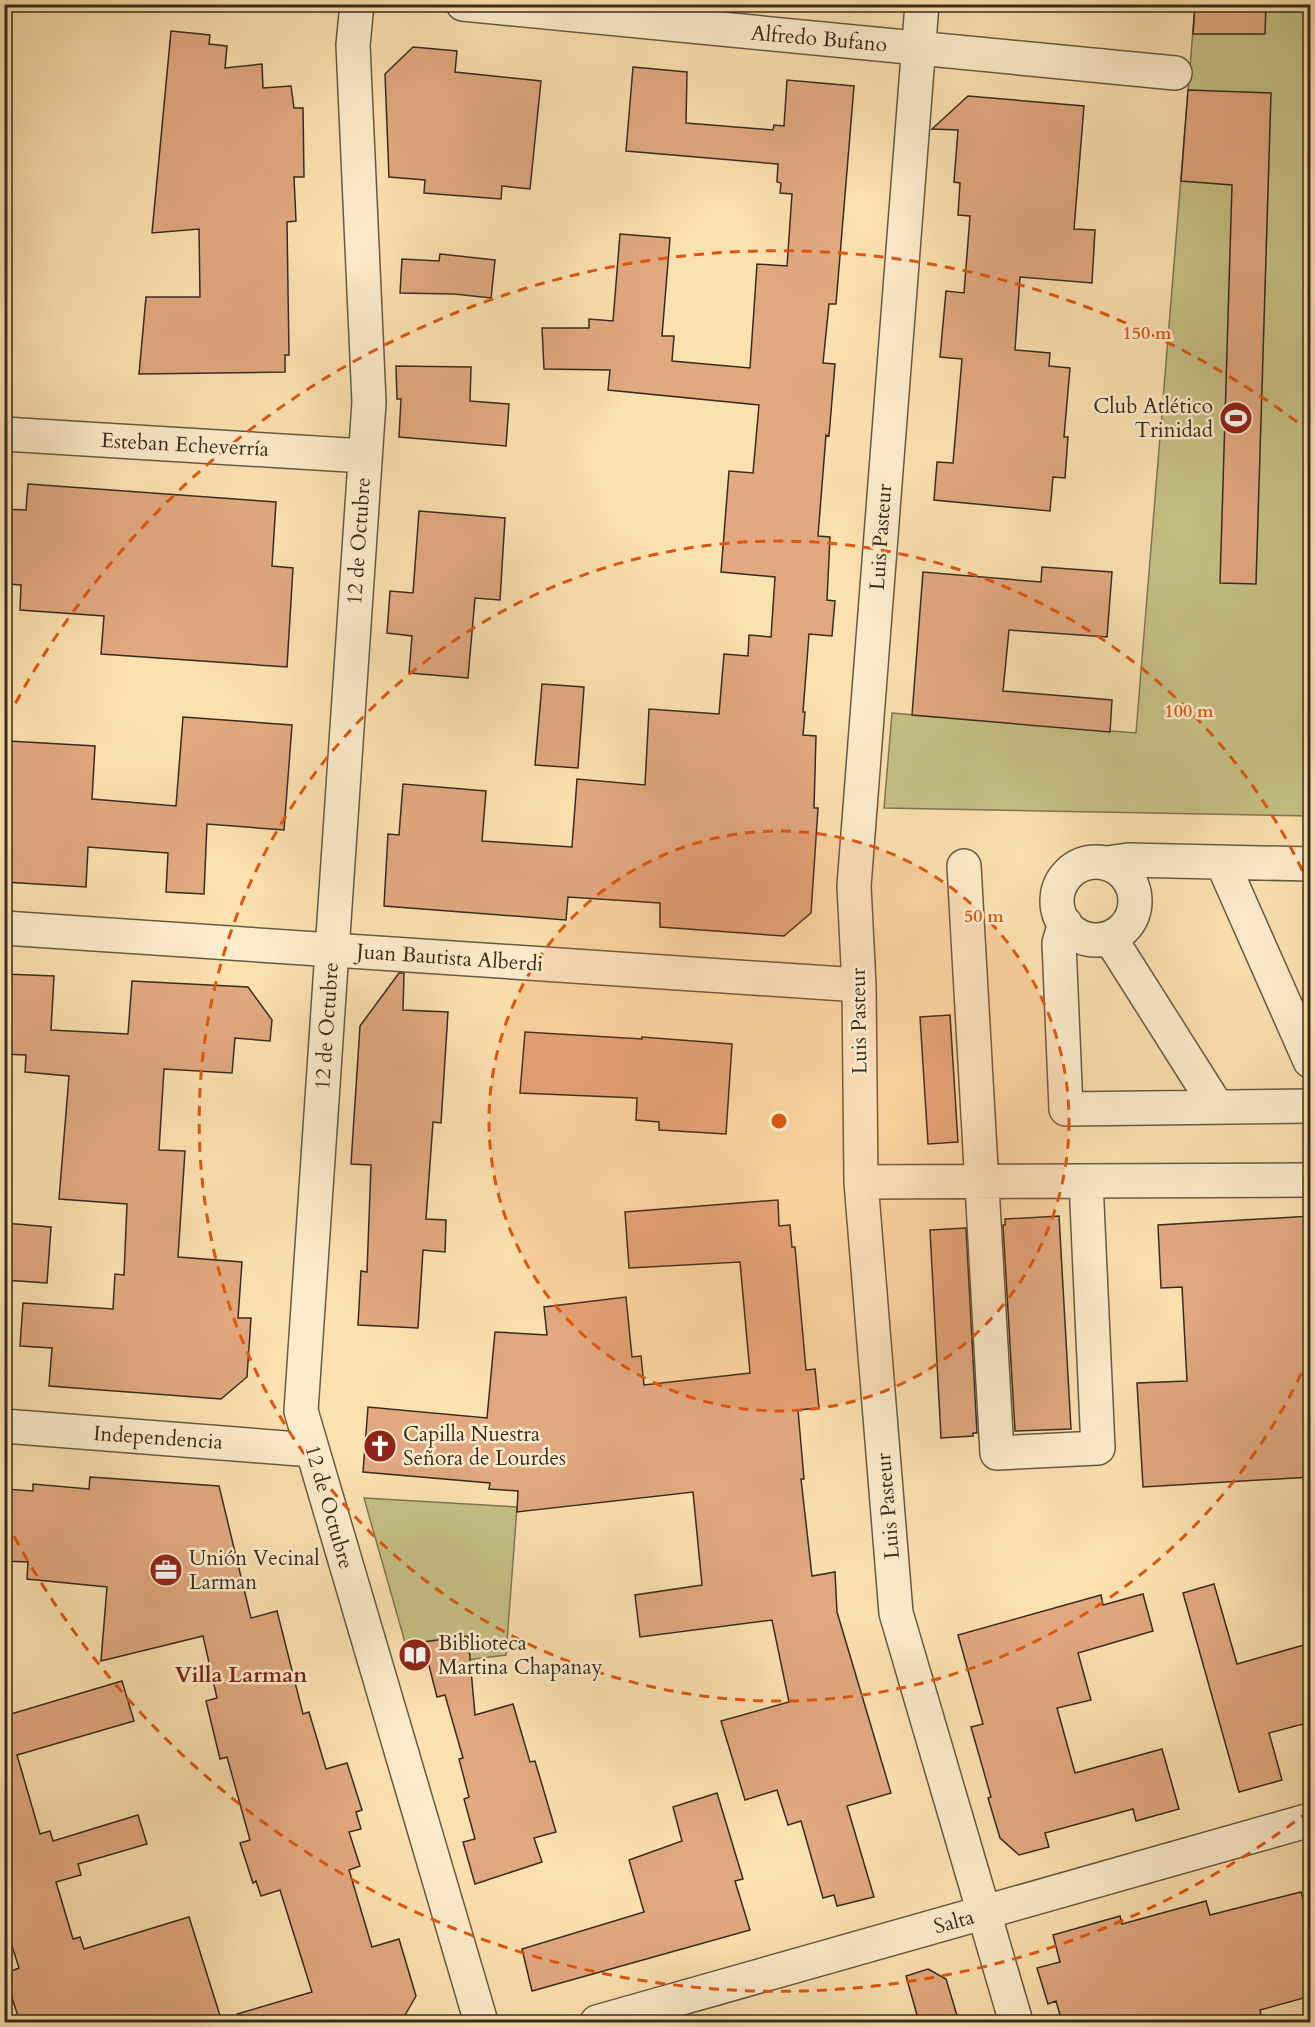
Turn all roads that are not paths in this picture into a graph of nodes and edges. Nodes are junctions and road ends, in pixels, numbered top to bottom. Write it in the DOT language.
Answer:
graph roads {
  1 [pos="357,4"];
  2 [pos="463,4"];
  3 [pos="922,4"];
  4 [pos="919,48"];
  5 [pos="1176,72"];
  6 [pos="4,435"];
  7 [pos="365,456"];
  8 [pos="1222,862"];
  9 [pos="1107,863"];
  10 [pos="1311,864"];
  11 [pos="964,866"];
  12 [pos="1065,923"];
  13 [pos="4,928"];
  14 [pos="1110,938"];
  15 [pos="332,950"];
  16 [pos="860,985"];
  17 [pos="1311,1061"];
  18 [pos="1311,1106"];
  19 [pos="1217,1107"];
  20 [pos="1311,1180"];
  21 [pos="1086,1181"];
  22 [pos="861,1182"];
  23 [pos="982,1182"];
  24 [pos="4,1426"];
  25 [pos="312,1450"];
  26 [pos="1311,1820"];
  27 [pos="984,1914"];
  28 [pos="481,2022"];
  29 [pos="597,2022"];
  30 [pos="1016,2022"];
  1 -- 7 [label="street, 12 de Octubre"];
  2 -- 4 [label="street, Alfredo Bufano"];
  3 -- 4 [label="street, Luis Pasteur"];
  4 -- 5 [label="street, Alfredo Bufano"];
  4 -- 16 [label="street, Luis Pasteur"];
  6 -- 7 [label="street, Esteban Echeverría"];
  7 -- 15 [label="street, 12 de Octubre"];
  8 -- 9 [label="street"];
  8 -- 10 [label="street"];
  8 -- 17 [label="street"];
  9 -- 12 [label="street"];
  9 -- 14 [label="street"];
  11 -- 23 [label="street"];
  12 -- 14 [label="street"];
  12 -- 19 [label="street"];
  13 -- 15 [label="street, Juan Bautista Alberdi"];
  14 -- 19 [label="street"];
  15 -- 16 [label="street, Juan Bautista Alberdi"];
  15 -- 25 [label="street, 12 de Octubre"];
  16 -- 22 [label="street, Luis Pasteur"];
  18 -- 19 [label="street"];
  20 -- 21 [label="street"];
  21 -- 23 [label="street"];
  21 -- 23 [label="street"];
  22 -- 23 [label="street"];
  22 -- 27 [label="street, Luis Pasteur"];
  24 -- 25 [label="street, Independencia"];
  25 -- 28 [label="street, 12 de Octubre"];
  26 -- 27 [label="street, Salta"];
  27 -- 29 [label="street, Salta"];
  27 -- 30 [label="street, Luis Pasteur"];
}
